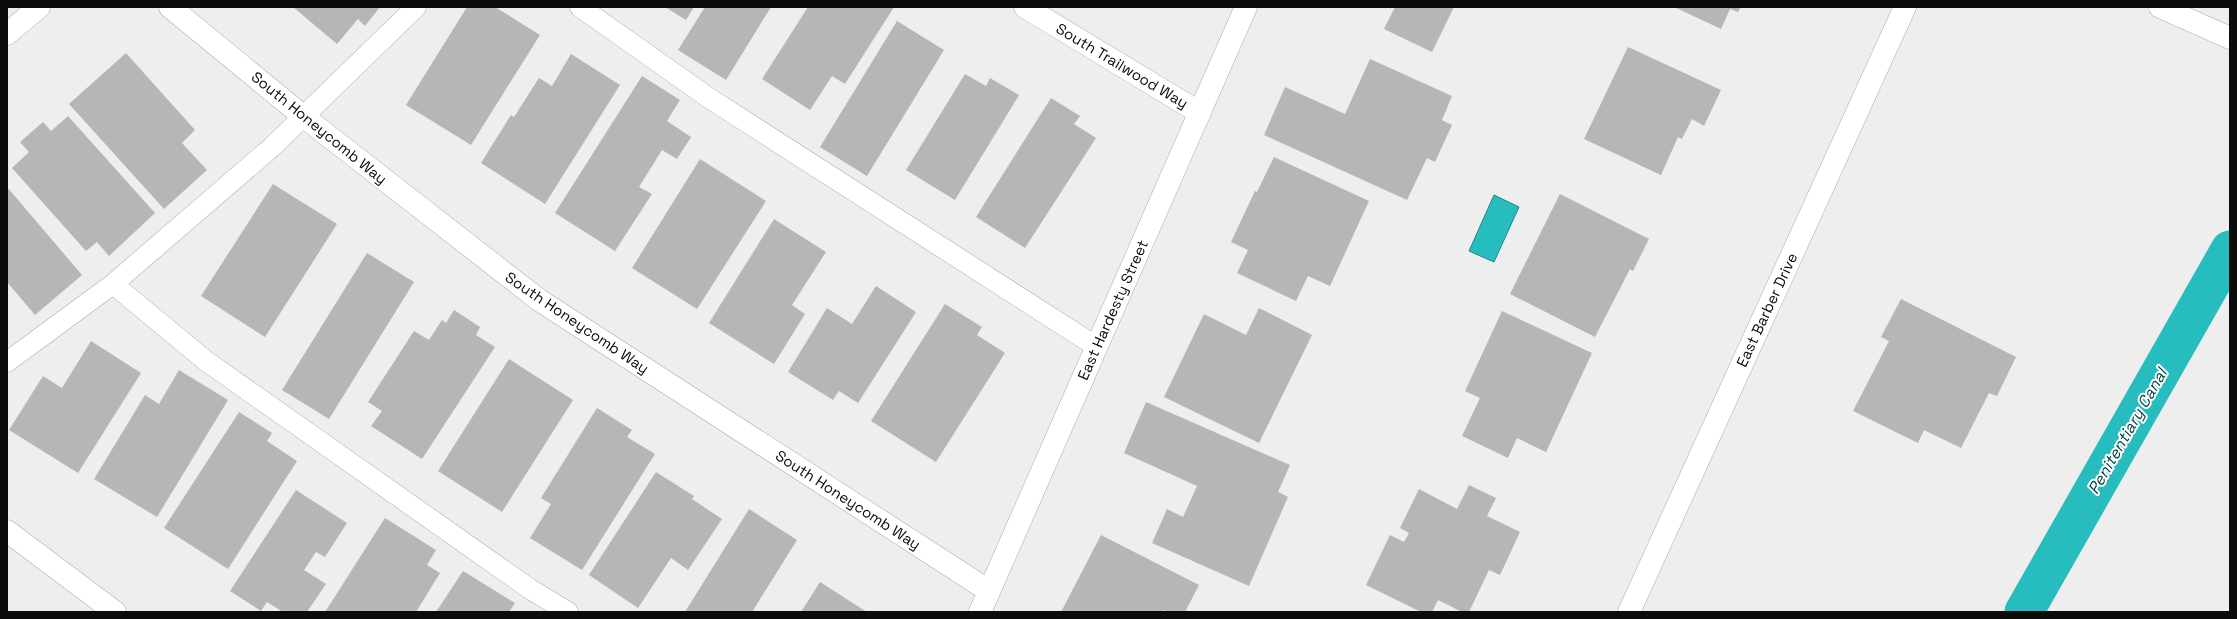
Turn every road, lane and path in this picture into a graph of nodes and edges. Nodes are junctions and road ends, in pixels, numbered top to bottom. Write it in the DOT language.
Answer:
graph roads {
  1 [pos="39,7"];
  2 [pos="170,7"];
  3 [pos="416,7"];
  4 [pos="580,7"];
  5 [pos="1024,7"];
  6 [pos="1246,7"];
  7 [pos="1905,7"];
  8 [pos="2160,7"];
  9 [pos="7,34"];
  10 [pos="2230,38"];
  11 [pos="1200,113"];
  12 [pos="304,117"];
  13 [pos="114,284"];
  14 [pos="1097,347"];
  15 [pos="7,362"];
  16 [pos="7,531"];
  17 [pos="989,591"];
  18 [pos="115,612"];
  19 [pos="568,612"];
  20 [pos="980,612"];
  21 [pos="1628,612"];
  1 -- 9 [label="street"];
  2 -- 12 [label="street, South Honeycomb Way"];
  3 -- 12 [label="lane"];
  4 -- 14 [label="lane"];
  5 -- 11 [label="street, South Trailwood Way"];
  6 -- 11 [label="street, East Hardesty Street"];
  7 -- 21 [label="street, East Barber Drive"];
  8 -- 10 [label="street"];
  11 -- 14 [label="street, East Hardesty Street"];
  12 -- 13 [label="lane"];
  12 -- 17 [label="street, South Honeycomb Way"];
  13 -- 15 [label="lane"];
  13 -- 19 [label="lane"];
  14 -- 17 [label="street, East Hardesty Street"];
  16 -- 18 [label="street"];
  17 -- 20 [label="street, East Hardesty Street"];
}
